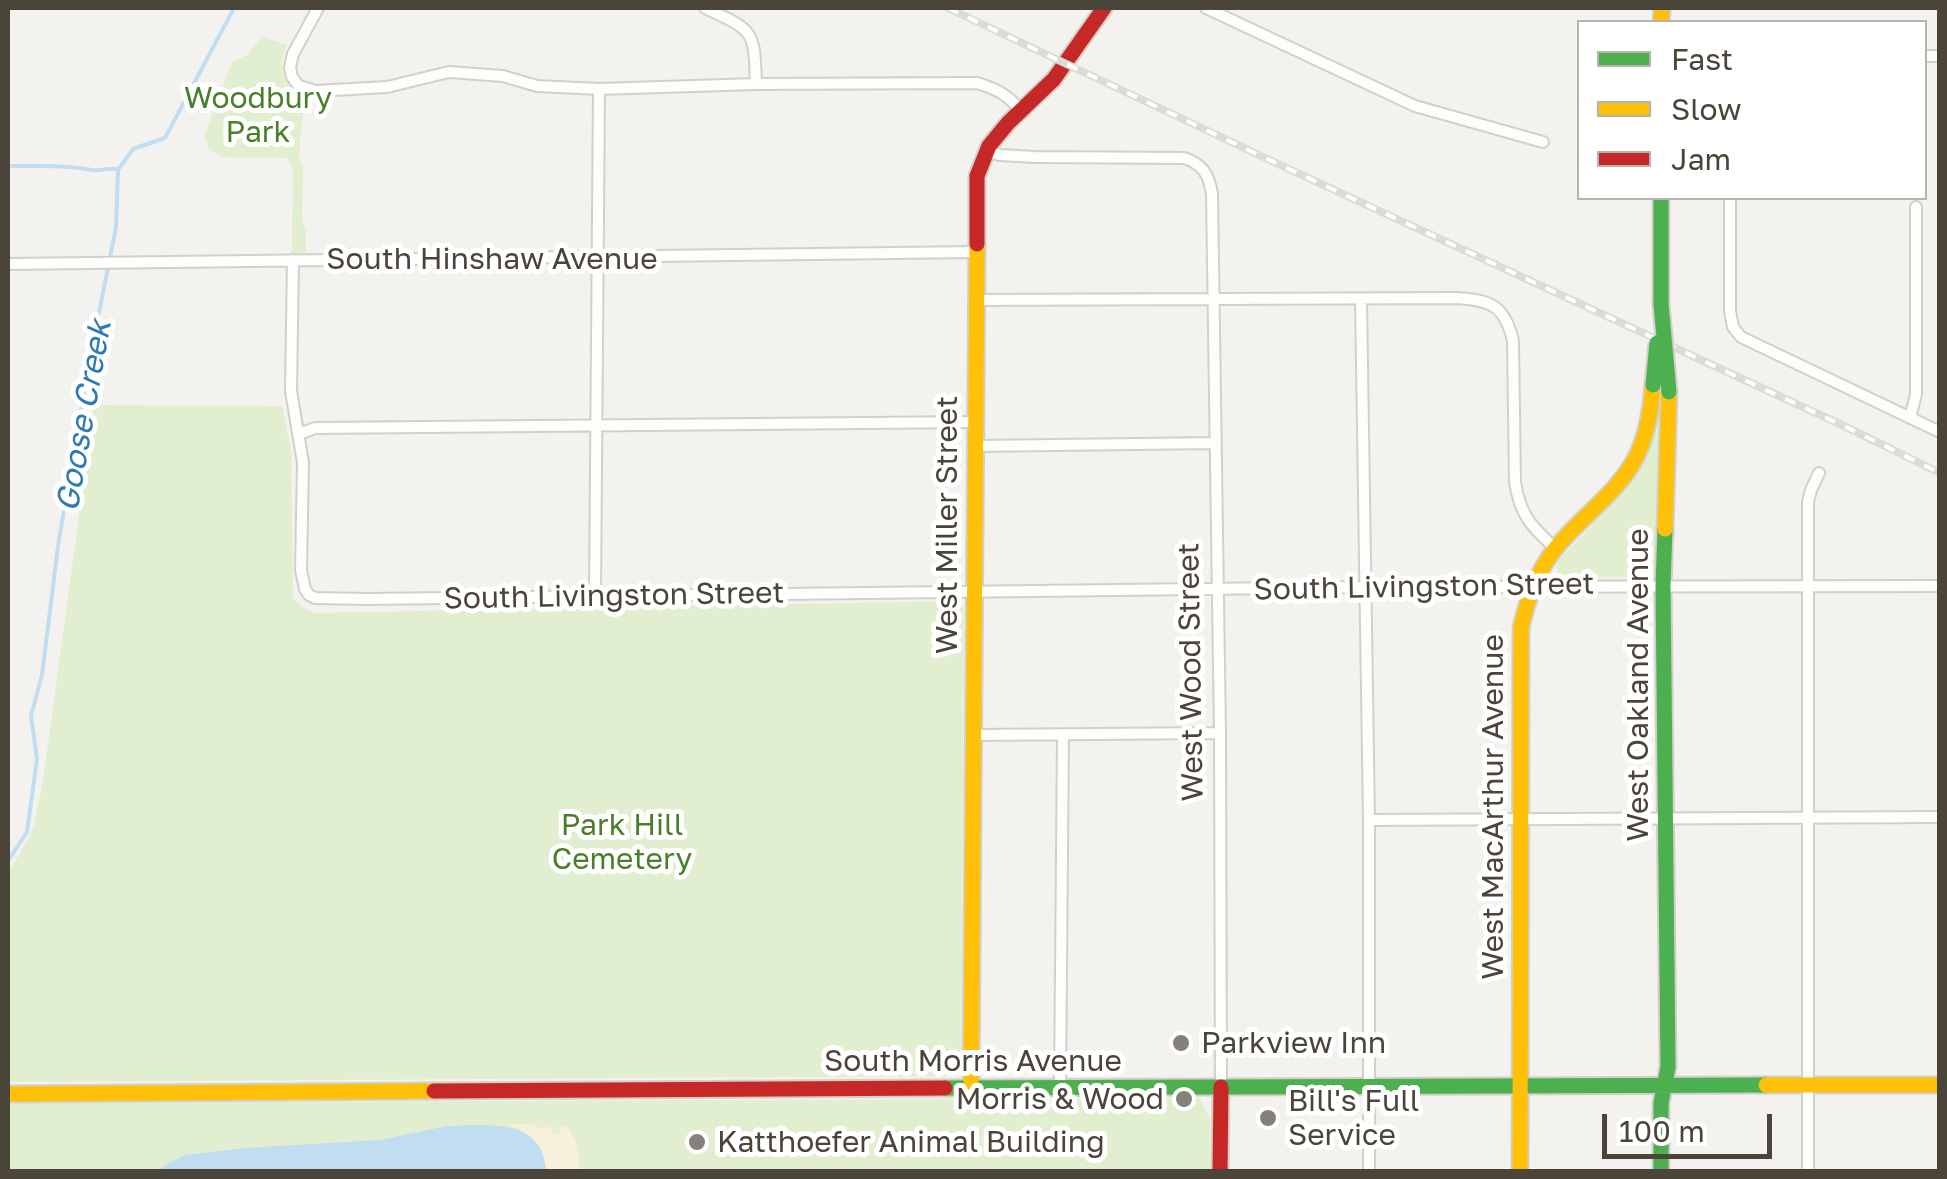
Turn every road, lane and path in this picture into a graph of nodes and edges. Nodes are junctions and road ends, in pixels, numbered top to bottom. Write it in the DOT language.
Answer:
graph roads {
  1 [pos="318,8"];
  2 [pos="705,8"];
  3 [pos="1104,8"];
  4 [pos="1206,8"];
  5 [pos="756,84"];
  6 [pos="600,89"];
  7 [pos="1020,111"];
  8 [pos="1543,142"];
  9 [pos="984,150"];
  10 [pos="1661,200"];
  11 [pos="1730,200"];
  12 [pos="1916,207"];
  13 [pos="976,252"];
  14 [pos="597,259"];
  15 [pos="293,260"];
  16 [pos="8,264"];
  17 [pos="1214,298"];
  18 [pos="1361,299"];
  19 [pos="976,300"];
  20 [pos="1661,389"];
  21 [pos="1910,418"];
  22 [pos="975,422"];
  23 [pos="596,426"];
  24 [pos="1940,432"];
  25 [pos="299,434"];
  26 [pos="1216,444"];
  27 [pos="975,446"];
  28 [pos="1820,473"];
  29 [pos="1556,549"];
  30 [pos="1663,585"];
  31 [pos="1533,586"];
  32 [pos="1808,586"];
  33 [pos="1940,586"];
  34 [pos="1366,587"];
  35 [pos="1218,589"];
  36 [pos="974,592"];
  37 [pos="595,596"];
  38 [pos="1220,733"];
  39 [pos="972,735"];
  40 [pos="1063,735"];
  41 [pos="1940,817"];
  42 [pos="1809,818"];
  43 [pos="1368,820"];
  44 [pos="1519,820"];
  45 [pos="1666,820"];
  46 [pos="1664,1085"];
  47 [pos="1808,1085"];
  48 [pos="1940,1085"];
  49 [pos="1221,1086"];
  50 [pos="1369,1086"];
  51 [pos="1520,1086"];
  52 [pos="971,1088"];
  53 [pos="1060,1088"];
  54 [pos="8,1094"];
  55 [pos="1220,1172"];
  56 [pos="1370,1172"];
  57 [pos="1520,1172"];
  58 [pos="1661,1172"];
  59 [pos="1808,1172"];
  1 -- 6 [label="street"];
  2 -- 5 [label="street"];
  3 -- 7 [label="main road"];
  4 -- 8 [label="street"];
  5 -- 6 [label="street"];
  5 -- 7 [label="street"];
  6 -- 14 [label="street"];
  7 -- 9 [label="main road"];
  9 -- 13 [label="main road, West Miller Street"];
  9 -- 17 [label="street, West Wood Street"];
  10 -- 20 [label="main road, West MacArthur Avenue, bridge"];
  11 -- 21 [label="street"];
  12 -- 21 [label="street"];
  13 -- 14 [label="street, South Hinshaw Avenue"];
  13 -- 19 [label="main road, West Miller Street"];
  14 -- 15 [label="street, South Hinshaw Avenue"];
  14 -- 23 [label="street"];
  15 -- 16 [label="street, South Hinshaw Avenue"];
  15 -- 25 [label="street"];
  17 -- 18 [label="street"];
  17 -- 19 [label="street"];
  17 -- 26 [label="street, West Wood Street"];
  18 -- 29 [label="street"];
  18 -- 34 [label="street"];
  19 -- 22 [label="main road, West Miller Street"];
  20 -- 29 [label="main road, West MacArthur Avenue"];
  20 -- 30 [label="main road, West Oakland Avenue"];
  21 -- 24 [label="street"];
  22 -- 23 [label="street"];
  22 -- 27 [label="main road, West Miller Street"];
  23 -- 25 [label="street"];
  23 -- 37 [label="street"];
  25 -- 37 [label="street, South Livingston Street"];
  26 -- 27 [label="street"];
  26 -- 35 [label="street, West Wood Street"];
  27 -- 36 [label="main road, West Miller Street"];
  28 -- 32 [label="street"];
  29 -- 31 [label="main road, West MacArthur Avenue"];
  30 -- 31 [label="street, South Livingston Street"];
  30 -- 32 [label="street, South Livingston Street"];
  30 -- 45 [label="main road, West Oakland Avenue"];
  31 -- 34 [label="street, South Livingston Street"];
  31 -- 44 [label="main road, West MacArthur Avenue"];
  32 -- 33 [label="street, South Livingston Street"];
  32 -- 42 [label="street"];
  34 -- 35 [label="street, South Livingston Street"];
  34 -- 43 [label="street"];
  35 -- 36 [label="street, South Livingston Street"];
  35 -- 38 [label="street, West Wood Street"];
  36 -- 37 [label="street, South Livingston Street"];
  36 -- 39 [label="main road, West Miller Street"];
  38 -- 40 [label="street"];
  38 -- 49 [label="street, West Wood Street"];
  39 -- 40 [label="street"];
  39 -- 52 [label="main road, West Miller Street"];
  40 -- 53 [label="street"];
  41 -- 42 [label="street"];
  42 -- 45 [label="street"];
  42 -- 47 [label="street"];
  43 -- 44 [label="street"];
  43 -- 50 [label="street"];
  44 -- 45 [label="street"];
  44 -- 51 [label="main road, West MacArthur Avenue"];
  45 -- 46 [label="main road, West Oakland Avenue"];
  46 -- 47 [label="main road, South Morris Avenue"];
  46 -- 51 [label="main road, South Morris Avenue"];
  46 -- 58 [label="main road, West Oakland Avenue"];
  47 -- 48 [label="main road, South Morris Avenue"];
  47 -- 59 [label="street"];
  49 -- 50 [label="main road, South Morris Avenue"];
  49 -- 53 [label="main road, South Morris Avenue"];
  49 -- 55 [label="main road, West Wood Street"];
  50 -- 51 [label="main road, South Morris Avenue"];
  50 -- 56 [label="street"];
  51 -- 57 [label="main road, West MacArthur Avenue"];
  52 -- 53 [label="main road, South Morris Avenue"];
  52 -- 54 [label="main road, South Morris Avenue"];
}
